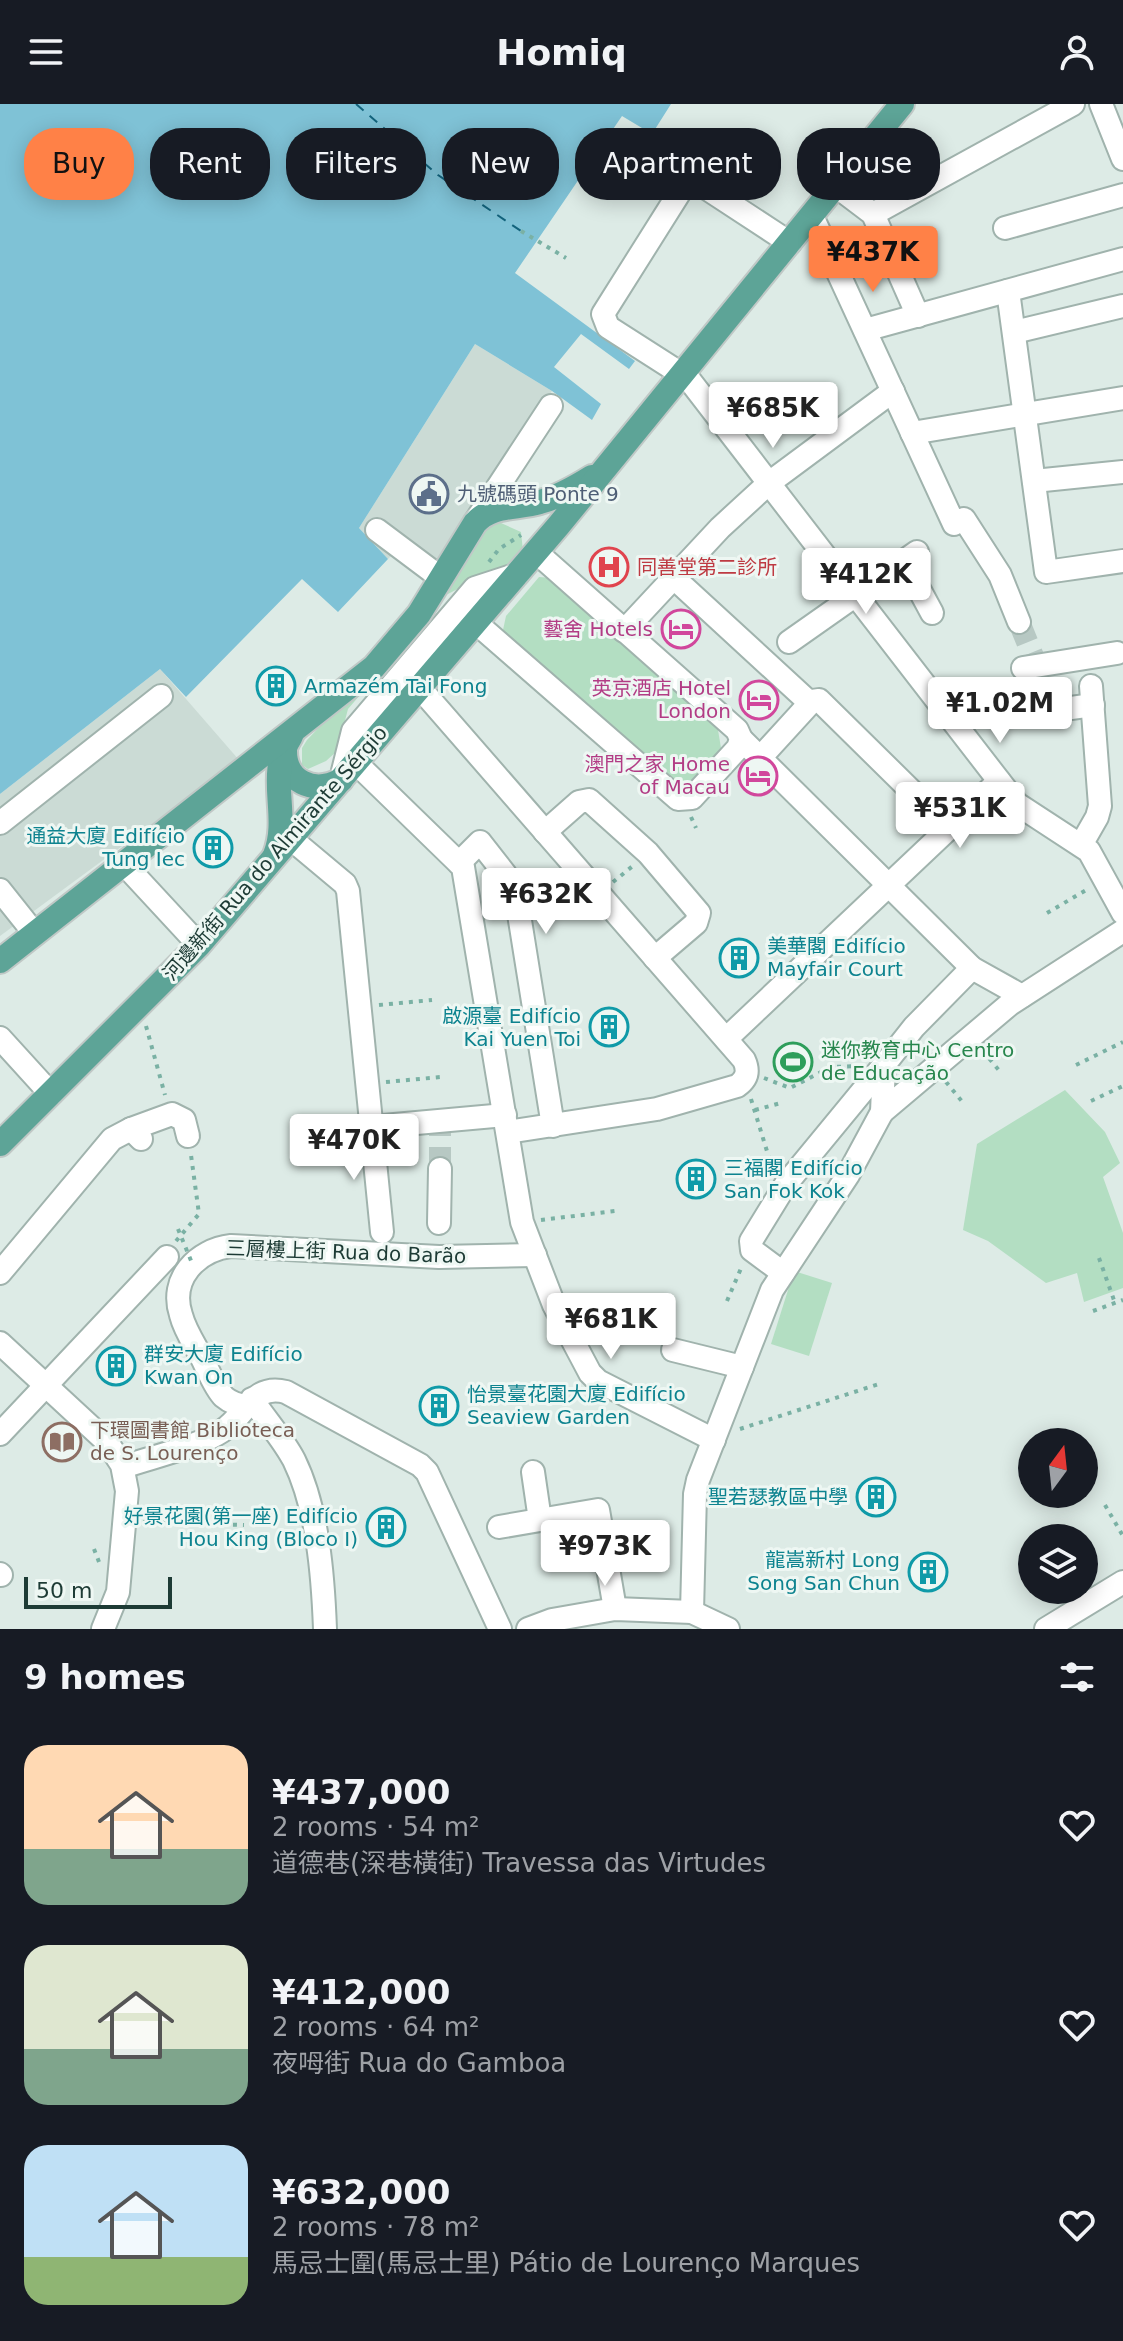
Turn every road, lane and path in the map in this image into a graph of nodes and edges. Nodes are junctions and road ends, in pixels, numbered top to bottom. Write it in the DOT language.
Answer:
graph roads {
  1 [pos="902,104"];
  2 [pos="1073,104"];
  3 [pos="1101,104"];
  4 [pos="883,128"];
  5 [pos="1123,159"];
  6 [pos="1123,195"];
  7 [pos="674,200"];
  8 [pos="724,200"];
  9 [pos="825,200"];
  10 [pos="854,200"];
  11 [pos="873,214"];
  12 [pos="812,216"];
  13 [pos="1005,228"];
  14 [pos="521,231"];
  15 [pos="790,243"];
  16 [pos="566,258"];
  17 [pos="1123,259"];
  18 [pos="1008,291"];
  19 [pos="1123,306"];
  20 [pos="918,316"];
  21 [pos="865,330"];
  22 [pos="1014,332"];
  23 [pos="684,374"];
  24 [pos="893,391"];
  25 [pos="1123,398"];
  26 [pos="551,406"];
  27 [pos="1025,414"];
  28 [pos="912,433"];
  29 [pos="618,455"];
  30 [pos="1123,472"];
  31 [pos="1034,481"];
  32 [pos="769,483"];
  33 [pos="506,509"];
  34 [pos="475,523"];
  35 [pos="377,530"];
  36 [pos="534,540"];
  37 [pos="825,556"];
  38 [pos="1123,561"];
  39 [pos="483,569"];
  40 [pos="518,574"];
  41 [pos="441,578"];
  42 [pos="674,578"];
  43 [pos="853,592"];
  44 [pos="932,613"];
  45 [pos="475,622"];
  46 [pos="1019,622"];
  47 [pos="624,631"];
  48 [pos="789,642"];
  49 [pos="1117,653"];
  50 [pos="1023,668"];
  51 [pos="419,687"];
  52 [pos="161,696"];
  53 [pos="810,703"];
  54 [pos="1049,711"];
  55 [pos="293,733"];
  56 [pos="741,739"];
  57 [pos="760,758"];
  58 [pos="348,771"];
  59 [pos="999,781"];
  60 [pos="0,823"];
  61 [pos="949,828"];
  62 [pos="545,832"];
  63 [pos="1081,845"];
  64 [pos="282,848"];
  65 [pos="648,853"];
  66 [pos="459,863"];
  67 [pos="124,864"];
  68 [pos="1108,884"];
  69 [pos="889,885"];
  70 [pos="0,890"];
  71 [pos="599,894"];
  72 [pos="1047,913"];
  73 [pos="1123,913"];
  74 [pos="1123,931"];
  75 [pos="35,934"];
  76 [pos="199,945"];
  77 [pos="655,958"];
  78 [pos="0,961"];
  79 [pos="972,968"];
  80 [pos="1022,996"];
  81 [pos="432,1000"];
  82 [pos="360,1006"];
  83 [pos="971,1037"];
  84 [pos="0,1038"];
  85 [pos="726,1039"];
  86 [pos="1123,1042"];
  87 [pos="154,1057"];
  88 [pos="848,1064"];
  89 [pos="884,1065"];
  90 [pos="1076,1065"];
  91 [pos="934,1068"];
  92 [pos="746,1074"];
  93 [pos="1002,1074"];
  94 [pos="441,1077"];
  95 [pos="368,1084"];
  96 [pos="1123,1086"];
  97 [pos="51,1094"];
  98 [pos="1091,1101"];
  99 [pos="781,1103"];
  100 [pos="168,1104"];
  101 [pos="965,1105"];
  102 [pos="755,1110"];
  103 [pos="882,1112"];
  104 [pos="506,1124"];
  105 [pos="553,1126"];
  106 [pos="372,1127"];
  107 [pos="188,1136"];
  108 [pos="0,1144"];
  109 [pos="770,1161"];
  110 [pos="440,1169"];
  111 [pos="615,1211"];
  112 [pos="522,1222"];
  113 [pos="439,1223"];
  114 [pos="178,1229"];
  115 [pos="382,1232"];
  116 [pos="750,1246"];
  117 [pos="535,1255"];
  118 [pos="167,1257"];
  119 [pos="1099,1258"];
  120 [pos="192,1263"];
  121 [pos="0,1273"];
  122 [pos="783,1273"];
  123 [pos="1123,1300"];
  124 [pos="727,1301"];
  125 [pos="1115,1303"];
  126 [pos="1093,1311"];
  127 [pos="0,1343"];
  128 [pos="673,1350"];
  129 [pos="742,1367"];
  130 [pos="882,1383"];
  131 [pos="46,1386"];
  132 [pos="250,1402"];
  133 [pos="740,1429"];
  134 [pos="0,1434"];
  135 [pos="714,1440"];
  136 [pos="123,1467"];
  137 [pos="533,1472"];
  138 [pos="1105,1505"];
  139 [pos="540,1520"];
  140 [pos="124,1522"];
  141 [pos="244,1525"];
  142 [pos="499,1527"];
  143 [pos="1123,1536"];
  144 [pos="1123,1582"];
  145 [pos="615,1609"];
  146 [pos="692,1612"];
  147 [pos="106,1628"];
  148 [pos="325,1629"];
  149 [pos="500,1629"];
  150 [pos="528,1629"];
  151 [pos="728,1629"];
  152 [pos="1046,1629"];
  1 -- 4 [label="main road"];
  2 -- 11 [label="street"];
  3 -- 5 [label="street"];
  6 -- 13 [label="street"];
  7 -- 23 [label="street"];
  8 -- 15 [label="street"];
  9 -- 12 [label="main road"];
  10 -- 11 [label="street"];
  11 -- 20 [label="street"];
  12 -- 15 [label="main road"];
  12 -- 21 [label="street"];
  14 -- 16 [label="path"];
  15 -- 23 [label="main road"];
  17 -- 18 [label="street"];
  18 -- 20 [label="street"];
  18 -- 22 [label="street"];
  19 -- 22 [label="street"];
  20 -- 21 [label="street"];
  21 -- 24 [label="street"];
  22 -- 27 [label="street"];
  23 -- 29 [label="main road"];
  23 -- 32 [label="street"];
  24 -- 28 [label="street"];
  24 -- 32 [label="street"];
  25 -- 27 [label="street"];
  26 -- 34 [label="street"];
  27 -- 28 [label="street"];
  27 -- 31 [label="street"];
  28 -- 46 [label="street"];
  29 -- 33 [label="main road"];
  29 -- 36 [label="main road, 河邊新街 Rua do Almirante Sérgio"];
  30 -- 31 [label="street"];
  31 -- 38 [label="street"];
  32 -- 37 [label="street"];
  32 -- 42 [label="street"];
  33 -- 34 [label="main road"];
  33 -- 36 [label="main road"];
  34 -- 41 [label="main road"];
  35 -- 41 [label="street"];
  36 -- 39 [label="path"];
  36 -- 40 [label="main road, 河邊新街 Rua do Almirante Sérgio"];
  36 -- 47 [label="street"];
  40 -- 45 [label="main road, 河邊新街 Rua do Almirante Sérgio"];
  40 -- 58 [label="street"];
  41 -- 55 [label="main road"];
  42 -- 47 [label="street"];
  42 -- 53 [label="street"];
  43 -- 44 [label="street"];
  43 -- 48 [label="street"];
  43 -- 59 [label="street"];
  45 -- 51 [label="main road, 河邊新街 Rua do Almirante Sérgio"];
  45 -- 56 [label="street"];
  47 -- 56 [label="street"];
  49 -- 50 [label="street"];
  51 -- 58 [label="main road, 河邊新街 Rua do Almirante Sérgio"];
  51 -- 62 [label="street"];
  52 -- 60 [label="street"];
  53 -- 57 [label="street"];
  53 -- 61 [label="street"];
  54 -- 63 [label="street"];
  55 -- 58 [label="main road"];
  55 -- 64 [label="main road"];
  55 -- 67 [label="main road"];
  56 -- 57 [label="street"];
  57 -- 69 [label="street"];
  58 -- 64 [label="main road, 河邊新街 Rua do Almirante Sérgio"];
  58 -- 66 [label="street"];
  59 -- 61 [label="street"];
  59 -- 63 [label="street"];
  61 -- 69 [label="street"];
  62 -- 65 [label="street"];
  62 -- 71 [label="street"];
  63 -- 68 [label="street"];
  64 -- 76 [label="main road, 河邊新街 Rua do Almirante Sérgio"];
  64 -- 82 [label="street"];
  65 -- 71 [label="path"];
  65 -- 77 [label="street"];
  66 -- 104 [label="street"];
  66 -- 105 [label="street"];
  67 -- 75 [label="main road"];
  67 -- 76 [label="street"];
  68 -- 72 [label="path"];
  68 -- 73 [label="street"];
  69 -- 79 [label="street"];
  69 -- 85 [label="street"];
  70 -- 75 [label="street"];
  71 -- 77 [label="street"];
  74 -- 80 [label="street"];
  75 -- 78 [label="main road"];
  76 -- 97 [label="main road, 河邊新街 Rua do Almirante Sérgio"];
  77 -- 85 [label="street"];
  79 -- 80 [label="street"];
  79 -- 89 [label="street"];
  80 -- 83 [label="street"];
  81 -- 82 [label="path"];
  82 -- 95 [label="street"];
  83 -- 91 [label="street"];
  83 -- 93 [label="path"];
  84 -- 97 [label="street"];
  85 -- 92 [label="street"];
  86 -- 90 [label="path"];
  87 -- 100 [label="path"];
  88 -- 92 [label="path"];
  89 -- 103 [label="street"];
  89 -- 116 [label="street"];
  91 -- 101 [label="path"];
  91 -- 103 [label="street"];
  92 -- 102 [label="path"];
  92 -- 105 [label="street"];
  94 -- 95 [label="path"];
  95 -- 106 [label="street"];
  96 -- 98 [label="path"];
  97 -- 108 [label="main road, 河邊新街 Rua do Almirante Sérgio"];
  99 -- 102 [label="path"];
  102 -- 109 [label="path"];
  103 -- 122 [label="street"];
  104 -- 105 [label="street"];
  104 -- 106 [label="street"];
  104 -- 112 [label="street"];
  106 -- 115 [label="street"];
  107 -- 118 [label="path"];
  107 -- 121 [label="street"];
  110 -- 113 [label="street"];
  111 -- 112 [label="path"];
  112 -- 117 [label="street"];
  114 -- 120 [label="path, bridge"];
  116 -- 122 [label="street"];
  116 -- 124 [label="path"];
  117 -- 120 [label="street, 三層樓上街 Rua do Barão"];
  117 -- 135 [label="street"];
  118 -- 131 [label="street"];
  119 -- 125 [label="path"];
  120 -- 132 [label="street"];
  122 -- 129 [label="street"];
  123 -- 125 [label="path"];
  125 -- 126 [label="path"];
  127 -- 131 [label="street"];
  128 -- 129 [label="street"];
  129 -- 135 [label="street"];
  130 -- 133 [label="path"];
  131 -- 134 [label="street"];
  131 -- 136 [label="street"];
  132 -- 136 [label="street"];
  132 -- 148 [label="street"];
  132 -- 149 [label="street"];
  135 -- 146 [label="street"];
  136 -- 140 [label="street"];
  137 -- 139 [label="street"];
  138 -- 143 [label="path"];
  139 -- 142 [label="street"];
  139 -- 145 [label="street"];
  140 -- 141 [label="path"];
  140 -- 147 [label="street"];
  144 -- 152 [label="street"];
  145 -- 146 [label="street"];
  145 -- 150 [label="street"];
  146 -- 151 [label="street"];
}
